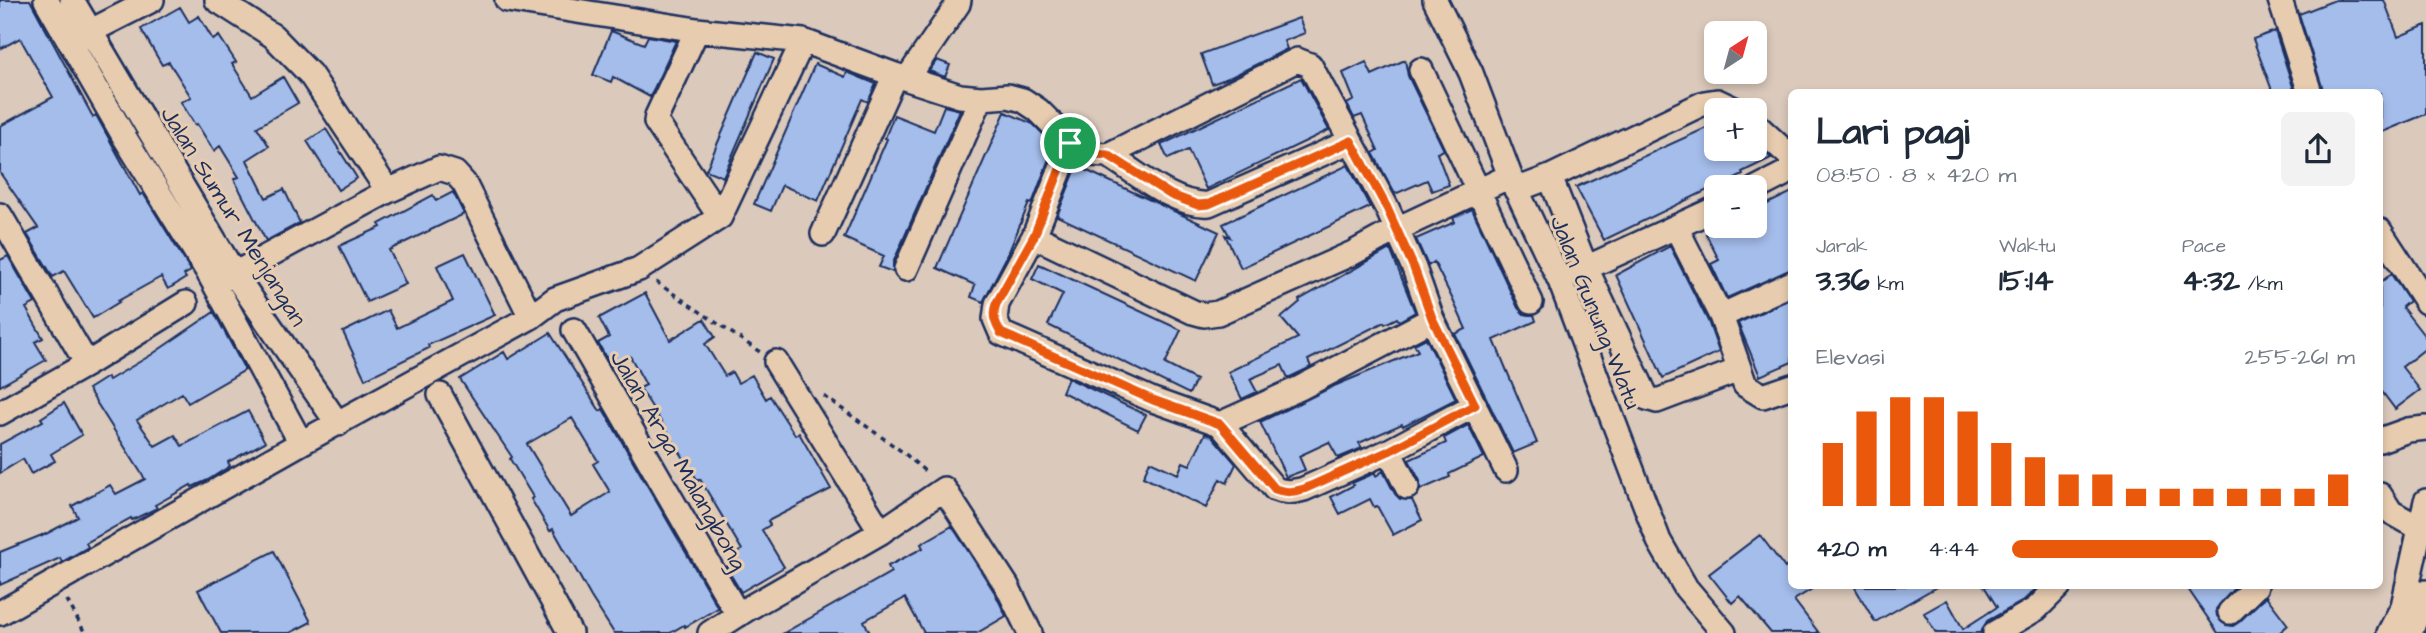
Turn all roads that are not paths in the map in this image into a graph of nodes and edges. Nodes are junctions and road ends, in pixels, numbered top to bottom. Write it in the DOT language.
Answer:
graph roads {
  1 [pos="46,0"];
  2 [pos="72,0"];
  3 [pos="152,0"];
  4 [pos="217,0"];
  5 [pos="507,0"];
  6 [pos="959,0"];
  7 [pos="1435,0"];
  8 [pos="2280,0"];
  9 [pos="697,30"];
  10 [pos="91,31"];
  11 [pos="803,41"];
  12 [pos="72,46"];
  13 [pos="1421,71"];
  14 [pos="901,77"];
  15 [pos="2309,89"];
  16 [pos="981,98"];
  17 [pos="1704,103"];
  18 [pos="1767,135"];
  19 [pos="1351,141"];
  20 [pos="1070,143"];
  21 [pos="1788,154"];
  22 [pos="1108,155"];
  23 [pos="1788,172"];
  24 [pos="1550,177"];
  25 [pos="1513,183"];
  26 [pos="1767,183"];
  27 [pos="388,191"];
  28 [pos="1478,191"];
  29 [pos="1704,214"];
  30 [pos="720,217"];
  31 [pos="1676,227"];
  32 [pos="1396,229"];
  33 [pos="4,230"];
  34 [pos="823,234"];
  35 [pos="1034,236"];
  36 [pos="2383,236"];
  37 [pos="1586,268"];
  38 [pos="906,270"];
  39 [pos="225,279"];
  40 [pos="1560,281"];
  41 [pos="1788,285"];
  42 [pos="1531,302"];
  43 [pos="2426,302"];
  44 [pos="186,303"];
  45 [pos="1721,316"];
  46 [pos="531,317"];
  47 [pos="1432,318"];
  48 [pos="574,330"];
  49 [pos="776,362"];
  50 [pos="87,364"];
  51 [pos="1739,370"];
  52 [pos="1788,387"];
  53 [pos="440,395"];
  54 [pos="1475,405"];
  55 [pos="0,413"];
  56 [pos="338,424"];
  57 [pos="1220,424"];
  58 [pos="2426,428"];
  59 [pos="2383,439"];
  60 [pos="301,443"];
  61 [pos="1389,451"];
  62 [pos="1506,470"];
  63 [pos="1407,488"];
  64 [pos="2383,500"];
  65 [pos="2426,501"];
  66 [pos="2421,529"];
  67 [pos="881,532"];
  68 [pos="2056,589"];
  69 [pos="2253,589"];
  70 [pos="2426,592"];
  71 [pos="2230,612"];
  72 [pos="0,613"];
  73 [pos="737,615"];
  74 [pos="570,633"];
  75 [pos="710,633"];
  76 [pos="1030,633"];
  77 [pos="1724,633"];
  78 [pos="1995,633"];
  79 [pos="2389,633"];
  80 [pos="2410,633"];
  1 -- 12 [label="street"];
  2 -- 10 [label="street, Jalan Sumur Menjangan"];
  3 -- 10 [label="street"];
  4 -- 27 [label="street"];
  5 -- 9 [label="street"];
  6 -- 14 [label="street"];
  7 -- 25 [label="street, Jalan Gunung Watu"];
  8 -- 15 [label="street"];
  9 -- 11 [label="street"];
  9 -- 30 [label="street"];
  10 -- 12 [label="street"];
  10 -- 39 [label="street, Jalan Sumur Menjangan"];
  11 -- 14 [label="street"];
  11 -- 30 [label="street"];
  12 -- 39 [label="street"];
  13 -- 28 [label="street"];
  14 -- 16 [label="street"];
  14 -- 34 [label="street"];
  16 -- 20 [label="street"];
  16 -- 38 [label="street"];
  17 -- 24 [label="street"];
  18 -- 21 [label="street"];
  19 -- 22 [label="street"];
  19 -- 22 [label="street"];
  19 -- 32 [label="street"];
  20 -- 22 [label="street"];
  20 -- 35 [label="street"];
  23 -- 26 [label="street"];
  24 -- 25 [label="street"];
  24 -- 37 [label="street"];
  25 -- 28 [label="street"];
  25 -- 40 [label="street, Jalan Gunung Watu"];
  27 -- 39 [label="street"];
  27 -- 46 [label="street"];
  28 -- 32 [label="street"];
  28 -- 42 [label="street"];
  29 -- 31 [label="street"];
  30 -- 46 [label="street"];
  31 -- 37 [label="street"];
  31 -- 45 [label="street"];
  32 -- 35 [label="street"];
  32 -- 47 [label="street"];
  33 -- 50 [label="street"];
  35 -- 57 [label="street"];
  36 -- 43 [label="street"];
  37 -- 40 [label="street"];
  37 -- 51 [label="street"];
  39 -- 56 [label="street, Jalan Sumur Menjangan"];
  39 -- 60 [label="street"];
  40 -- 77 [label="street, Jalan Gunung Watu"];
  41 -- 45 [label="street"];
  44 -- 50 [label="street"];
  45 -- 51 [label="street"];
  46 -- 56 [label="street"];
  47 -- 54 [label="street"];
  47 -- 57 [label="street"];
  48 -- 73 [label="street, Jalan Arga Malangbong"];
  49 -- 67 [label="street"];
  50 -- 55 [label="street"];
  51 -- 52 [label="street"];
  53 -- 74 [label="street"];
  54 -- 61 [label="street"];
  54 -- 62 [label="street"];
  56 -- 60 [label="street"];
  57 -- 61 [label="street"];
  58 -- 59 [label="street"];
  60 -- 72 [label="street"];
  61 -- 63 [label="street"];
  64 -- 66 [label="street"];
  65 -- 66 [label="street"];
  66 -- 79 [label="street"];
  67 -- 73 [label="street"];
  67 -- 76 [label="street"];
  68 -- 78 [label="street"];
  69 -- 71 [label="street"];
  70 -- 80 [label="street"];
  73 -- 75 [label="street"];
}
